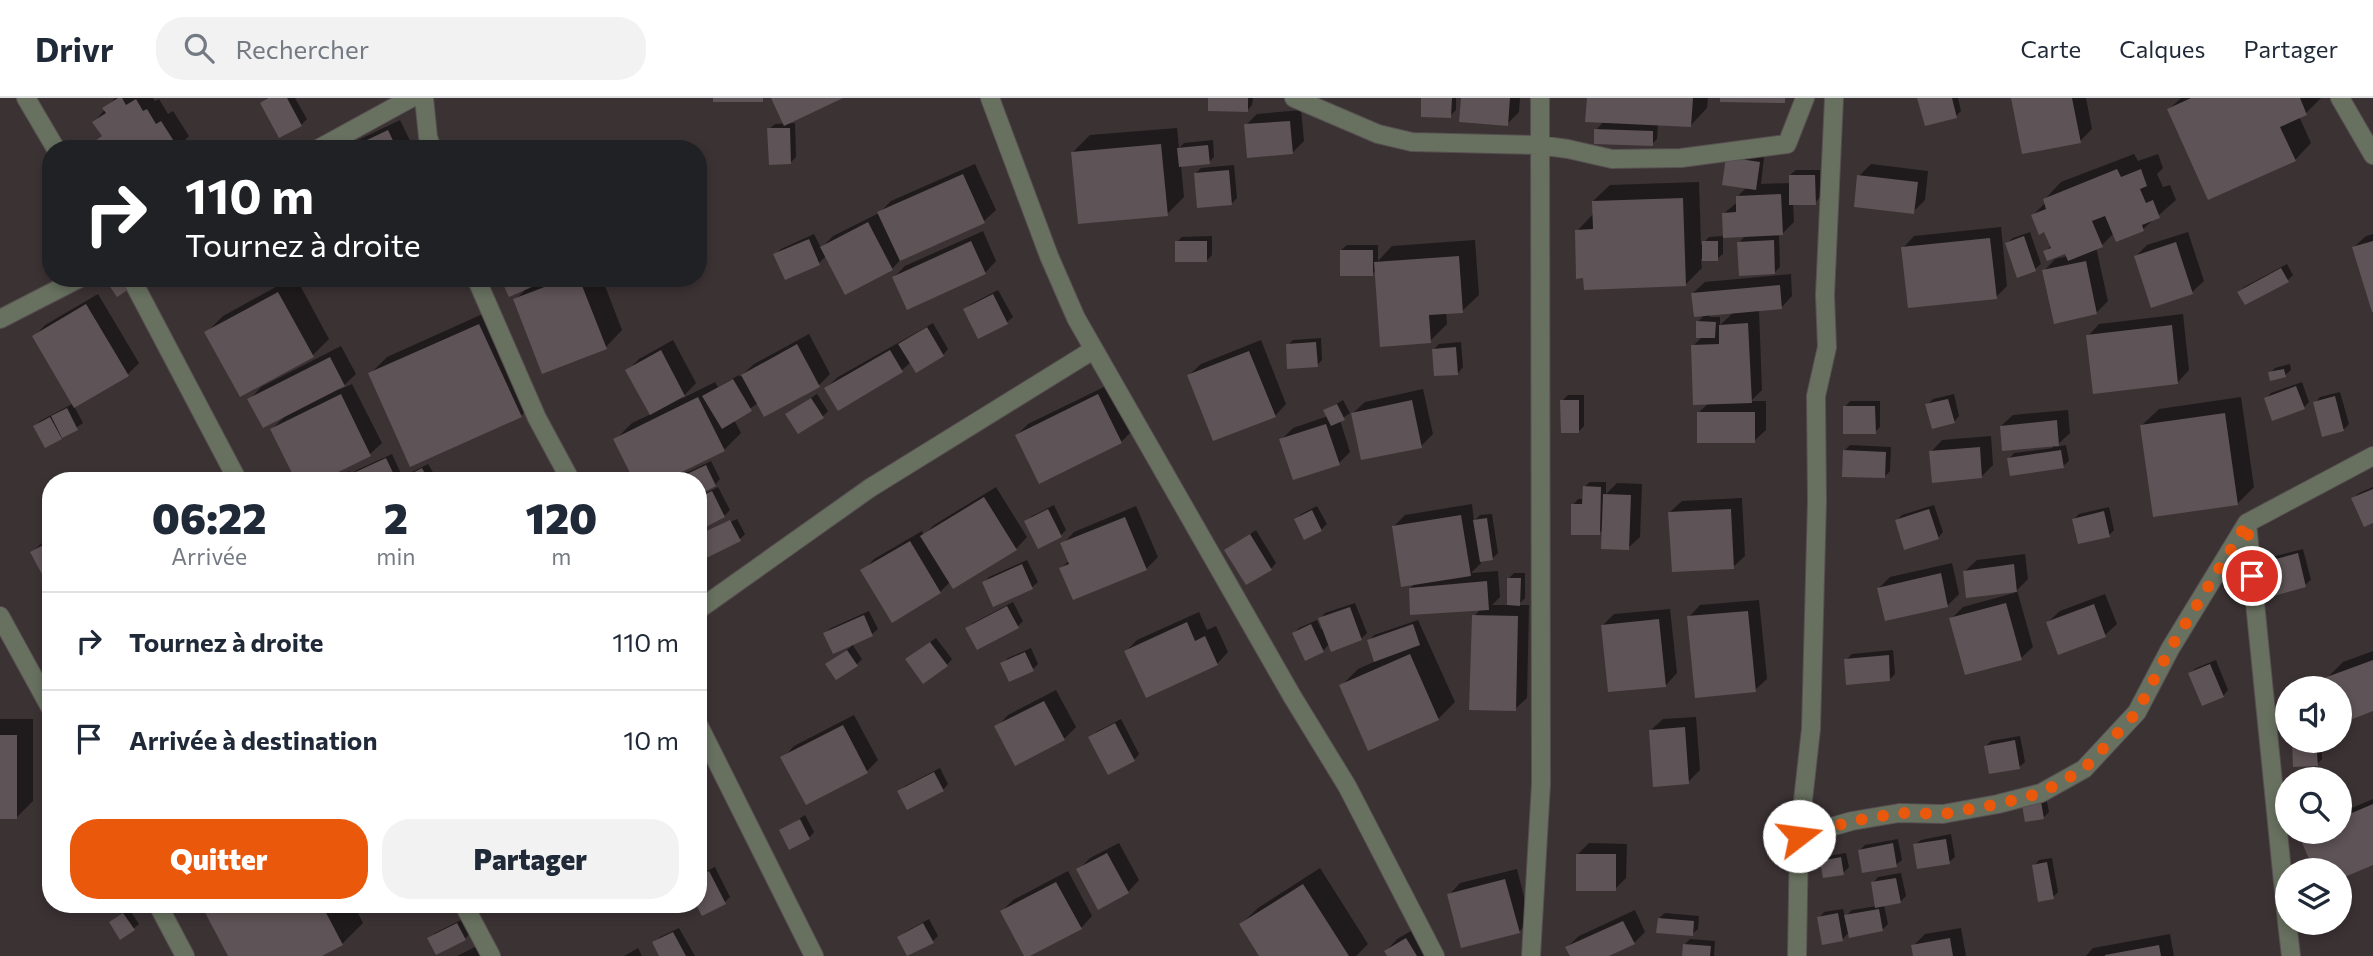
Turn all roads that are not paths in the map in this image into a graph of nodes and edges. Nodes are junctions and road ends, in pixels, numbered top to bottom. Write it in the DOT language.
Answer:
graph roads {
  1 [pos="26,98"];
  2 [pos="411,98"];
  3 [pos="424,98"];
  4 [pos="990,98"];
  5 [pos="1294,98"];
  6 [pos="1540,98"];
  7 [pos="1805,98"];
  8 [pos="1834,98"];
  9 [pos="2340,98"];
  10 [pos="51,140"];
  11 [pos="334,140"];
  12 [pos="429,140"];
  13 [pos="1539,145"];
  14 [pos="2373,155"];
  15 [pos="62,287"];
  16 [pos="136,287"];
  17 [pos="480,287"];
  18 [pos="0,319"];
  19 [pos="1093,350"];
  20 [pos="2373,456"];
  21 [pos="233,472"];
  22 [pos="566,472"];
  23 [pos="2247,523"];
  24 [pos="707,604"];
  25 [pos="0,616"];
  26 [pos="42,693"];
  27 [pos="707,742"];
  28 [pos="1799,836"];
  29 [pos="2281,858"];
  30 [pos="162,913"];
  31 [pos="468,913"];
  32 [pos="2289,935"];
  33 [pos="186,956"];
  34 [pos="491,956"];
  35 [pos="814,956"];
  36 [pos="1435,956"];
  37 [pos="1531,956"];
  38 [pos="1797,956"];
  39 [pos="2291,956"];
  1 -- 10 [label="street"];
  2 -- 11 [label="street"];
  3 -- 12 [label="street"];
  4 -- 19 [label="street"];
  5 -- 13 [label="street"];
  6 -- 13 [label="street"];
  7 -- 13 [label="street"];
  8 -- 28 [label="street"];
  9 -- 14 [label="street"];
  13 -- 37 [label="street"];
  15 -- 18 [label="street"];
  16 -- 21 [label="street"];
  17 -- 22 [label="street"];
  19 -- 24 [label="street"];
  19 -- 36 [label="street"];
  20 -- 23 [label="street"];
  23 -- 28 [label="street"];
  23 -- 29 [label="street"];
  25 -- 26 [label="street"];
  27 -- 35 [label="street"];
  28 -- 38 [label="street"];
  30 -- 33 [label="street"];
  31 -- 34 [label="street"];
  32 -- 39 [label="street"];
}
